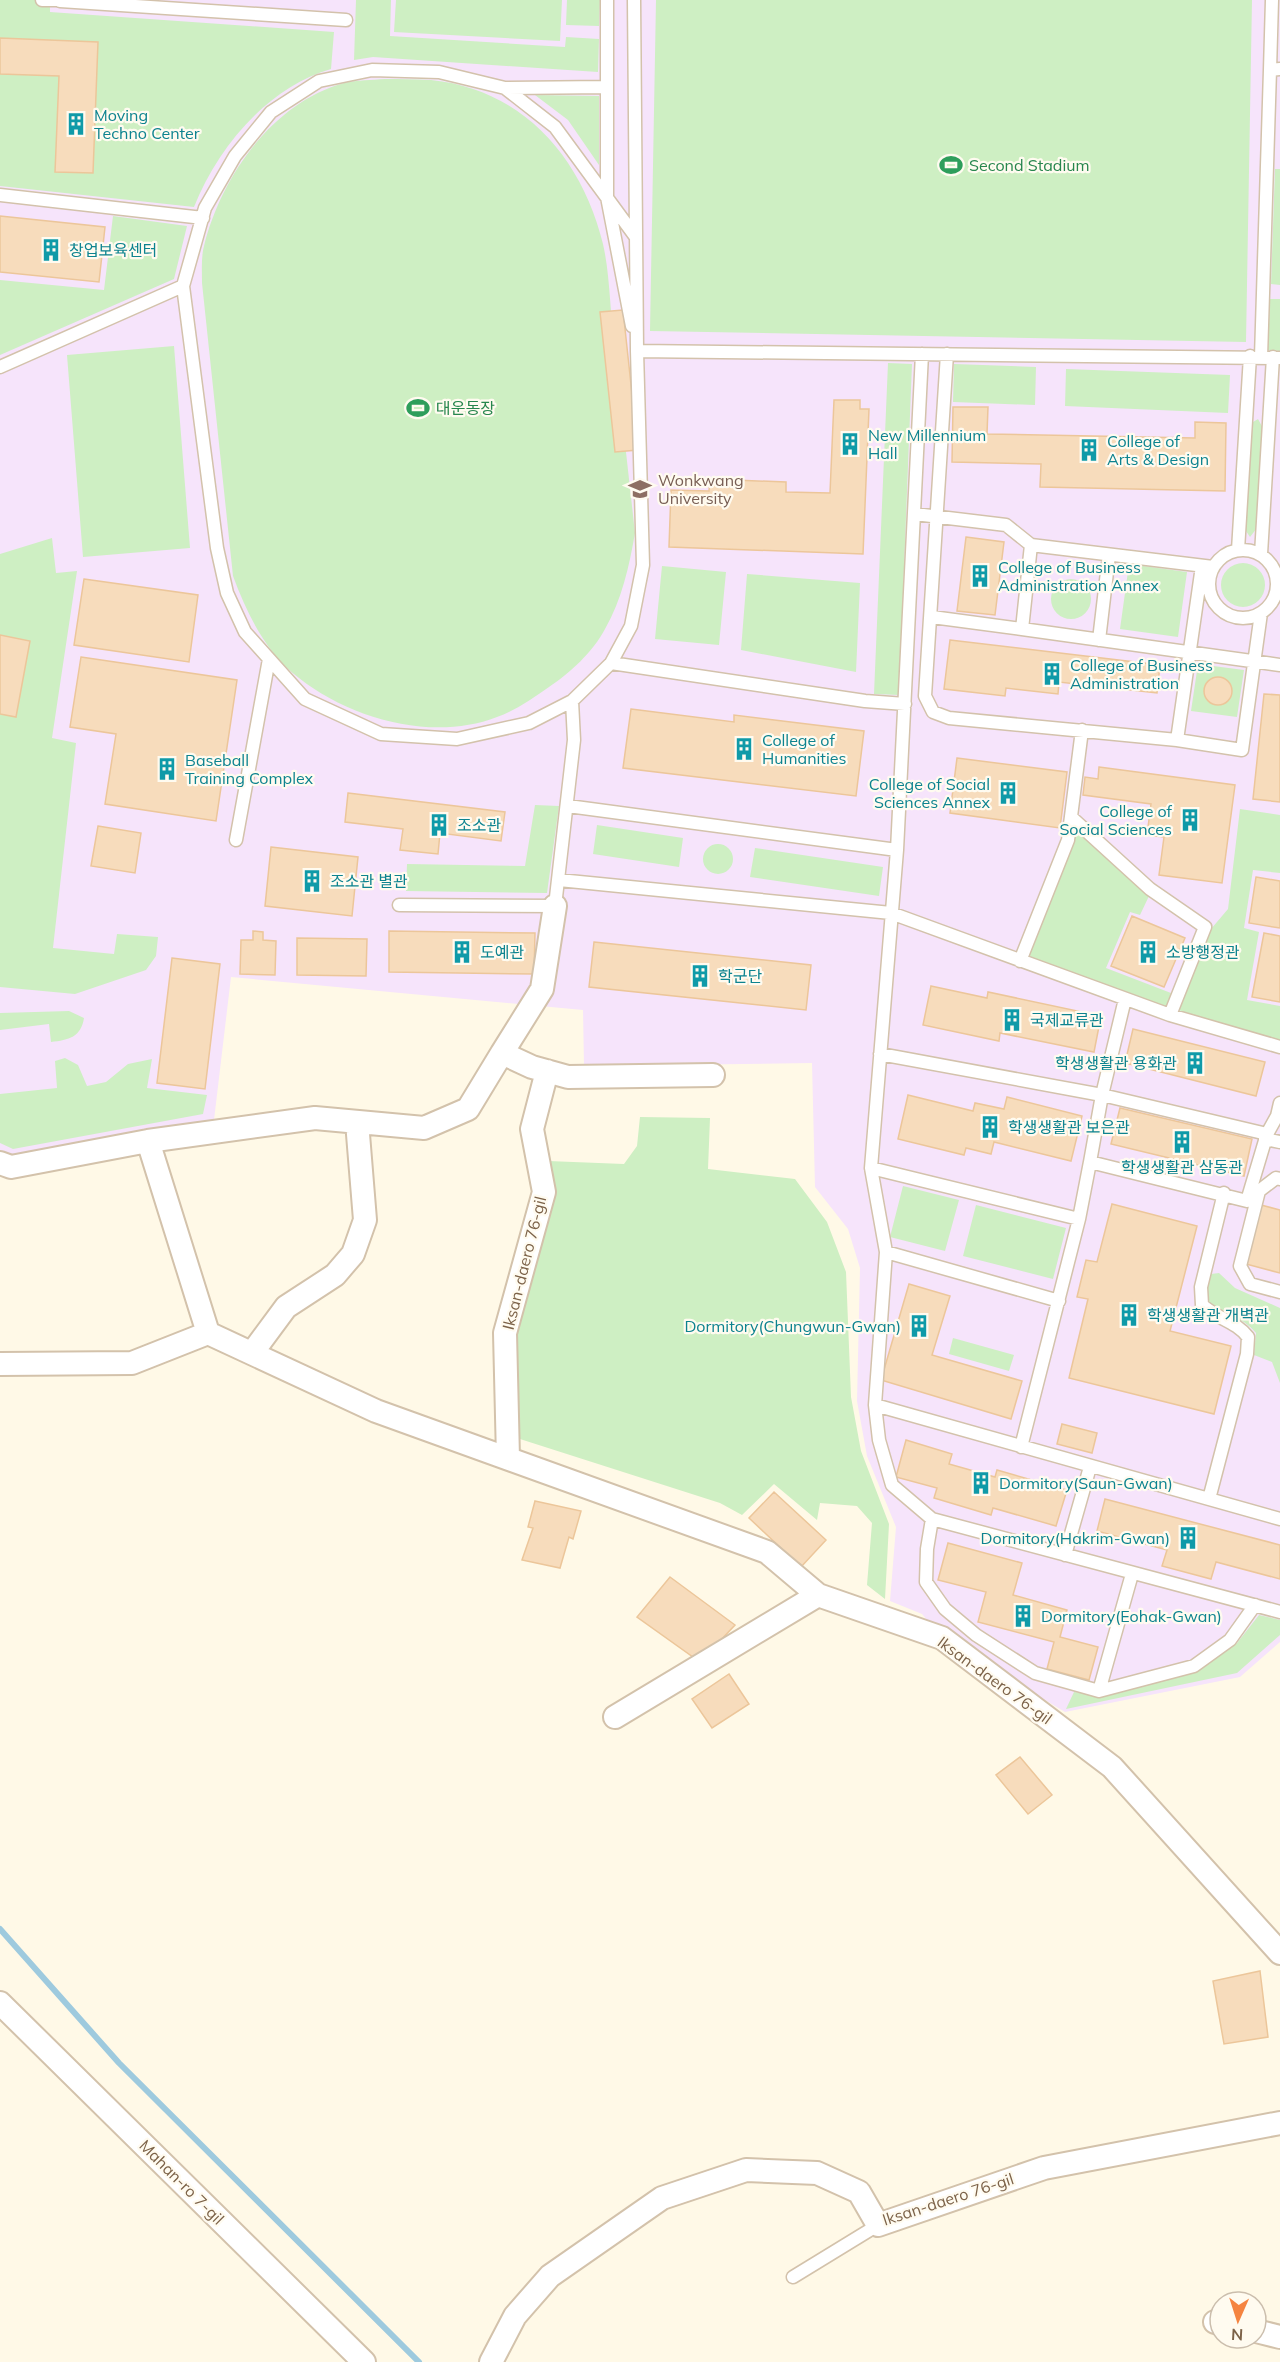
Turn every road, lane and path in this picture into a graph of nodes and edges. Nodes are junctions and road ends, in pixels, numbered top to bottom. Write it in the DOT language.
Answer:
graph roads {
  1 [pos="42,0"];
  2 [pos="607,0"];
  3 [pos="634,0"];
  4 [pos="1272,0"];
  5 [pos="60,1"];
  6 [pos="346,20"];
  7 [pos="1275,70"];
  8 [pos="606,87"];
  9 [pos="505,88"];
  10 [pos="0,195"];
  11 [pos="607,197"];
  12 [pos="202,218"];
  13 [pos="635,236"];
  14 [pos="183,286"];
  15 [pos="637,351"];
  16 [pos="922,354"];
  17 [pos="947,354"];
  18 [pos="1266,357"];
  19 [pos="0,367"];
  20 [pos="915,514"];
  21 [pos="939,516"];
  22 [pos="1031,545"];
  23 [pos="1238,550"];
  24 [pos="1260,554"];
  25 [pos="1109,555"];
  26 [pos="1208,567"];
  27 [pos="1262,613"];
  28 [pos="1280,614"];
  29 [pos="932,617"];
  30 [pos="1022,629"];
  31 [pos="1099,640"];
  32 [pos="1190,652"];
  33 [pos="269,659"];
  34 [pos="1255,662"];
  35 [pos="611,663"];
  36 [pos="1280,665"];
  37 [pos="572,701"];
  38 [pos="905,704"];
  39 [pos="1082,730"];
  40 [pos="1177,740"];
  41 [pos="568,806"];
  42 [pos="1071,818"];
  43 [pos="236,840"];
  44 [pos="897,850"];
  45 [pos="559,880"];
  46 [pos="399,905"];
  47 [pos="555,906"];
  48 [pos="891,914"];
  49 [pos="1020,961"];
  50 [pos="1125,999"];
  51 [pos="1170,1015"];
  52 [pos="1280,1047"];
  53 [pos="502,1053"];
  54 [pos="880,1054"];
  55 [pos="547,1071"];
  56 [pos="713,1075"];
  57 [pos="1102,1095"];
  58 [pos="1280,1103"];
  59 [pos="357,1122"];
  60 [pos="1266,1136"];
  61 [pos="148,1141"];
  62 [pos="1280,1142"];
  63 [pos="1090,1162"];
  64 [pos="0,1163"];
  65 [pos="871,1167"];
  66 [pos="1280,1179"];
  67 [pos="1224,1193"];
  68 [pos="1079,1219"];
  69 [pos="886,1252"];
  70 [pos="1280,1292"];
  71 [pos="1059,1301"];
  72 [pos="208,1332"];
  73 [pos="252,1353"];
  74 [pos="0,1364"];
  75 [pos="875,1405"];
  76 [pos="1021,1448"];
  77 [pos="508,1458"];
  78 [pos="1090,1467"];
  79 [pos="1209,1499"];
  80 [pos="932,1519"];
  81 [pos="1280,1519"];
  82 [pos="1065,1555"];
  83 [pos="1132,1574"];
  84 [pos="818,1595"];
  85 [pos="1255,1605"];
  86 [pos="1280,1612"];
  87 [pos="1099,1691"];
  88 [pos="615,1717"];
  89 [pos="1280,1953"];
  90 [pos="0,2003"];
  91 [pos="1280,2123"];
  92 [pos="878,2225"];
  93 [pos="793,2277"];
  94 [pos="363,2362"];
  95 [pos="491,2362"];
  1 -- 5 [label="lane"];
  2 -- 8 [label="lane"];
  3 -- 13 [label="lane"];
  4 -- 7 [label="lane"];
  5 -- 6 [label="lane"];
  7 -- 18 [label="lane"];
  8 -- 9 [label="lane"];
  8 -- 11 [label="lane"];
  9 -- 11 [label="lane"];
  9 -- 12 [label="lane"];
  10 -- 12 [label="lane"];
  11 -- 13 [label="lane"];
  11 -- 15 [label="lane"];
  12 -- 14 [label="lane"];
  13 -- 15 [label="lane"];
  14 -- 19 [label="lane"];
  14 -- 33 [label="lane"];
  15 -- 16 [label="lane"];
  15 -- 35 [label="lane"];
  16 -- 17 [label="lane"];
  16 -- 20 [label="lane"];
  17 -- 18 [label="lane"];
  17 -- 21 [label="lane"];
  18 -- 23 [label="lane"];
  18 -- 24 [label="lane"];
  20 -- 21 [label="lane"];
  20 -- 38 [label="lane"];
  21 -- 22 [label="lane"];
  21 -- 29 [label="lane"];
  22 -- 25 [label="lane"];
  22 -- 30 [label="lane"];
  23 -- 24 [label="lane"];
  23 -- 26 [label="lane"];
  24 -- 27 [label="lane"];
  25 -- 26 [label="lane"];
  25 -- 31 [label="lane"];
  26 -- 27 [label="lane"];
  26 -- 32 [label="lane"];
  27 -- 28 [label="lane"];
  27 -- 34 [label="lane"];
  29 -- 30 [label="lane"];
  29 -- 39 [label="lane"];
  30 -- 31 [label="lane"];
  31 -- 32 [label="lane"];
  32 -- 34 [label="lane"];
  32 -- 40 [label="lane"];
  33 -- 37 [label="lane"];
  33 -- 43 [label="lane"];
  34 -- 36 [label="lane"];
  34 -- 40 [label="lane"];
  35 -- 37 [label="lane"];
  35 -- 38 [label="lane"];
  37 -- 41 [label="lane"];
  38 -- 44 [label="lane"];
  39 -- 40 [label="lane"];
  39 -- 42 [label="lane"];
  41 -- 44 [label="lane"];
  41 -- 45 [label="lane"];
  42 -- 49 [label="lane"];
  42 -- 51 [label="lane"];
  44 -- 48 [label="lane"];
  45 -- 47 [label="lane"];
  45 -- 48 [label="lane"];
  46 -- 47 [label="lane"];
  47 -- 53 [label="street"];
  48 -- 49 [label="lane"];
  48 -- 54 [label="lane"];
  49 -- 50 [label="lane"];
  50 -- 51 [label="lane"];
  50 -- 57 [label="lane"];
  51 -- 52 [label="lane"];
  53 -- 55 [label="street"];
  53 -- 59 [label="street"];
  54 -- 57 [label="lane"];
  54 -- 65 [label="lane"];
  55 -- 56 [label="street"];
  55 -- 77 [label="street, Iksan-daero 76-gil"];
  57 -- 60 [label="lane"];
  57 -- 63 [label="lane"];
  58 -- 60 [label="lane"];
  59 -- 61 [label="street"];
  59 -- 73 [label="street"];
  60 -- 62 [label="lane"];
  60 -- 67 [label="lane"];
  61 -- 64 [label="street"];
  61 -- 72 [label="street"];
  63 -- 67 [label="lane"];
  63 -- 68 [label="lane"];
  65 -- 68 [label="lane"];
  65 -- 69 [label="lane"];
  66 -- 70 [label="lane"];
  67 -- 79 [label="lane"];
  68 -- 71 [label="lane"];
  69 -- 71 [label="lane"];
  69 -- 75 [label="lane"];
  71 -- 76 [label="lane"];
  72 -- 73 [label="street, Iksan-daero 76-gil"];
  72 -- 74 [label="street"];
  73 -- 77 [label="street, Iksan-daero 76-gil"];
  75 -- 76 [label="lane"];
  75 -- 80 [label="lane"];
  76 -- 78 [label="lane"];
  77 -- 84 [label="street, Iksan-daero 76-gil"];
  78 -- 79 [label="lane"];
  78 -- 82 [label="lane"];
  79 -- 81 [label="lane"];
  80 -- 82 [label="lane"];
  80 -- 87 [label="lane"];
  82 -- 83 [label="lane"];
  83 -- 85 [label="lane"];
  83 -- 87 [label="lane"];
  84 -- 88 [label="street"];
  84 -- 89 [label="street, Iksan-daero 76-gil"];
  85 -- 86 [label="lane"];
  85 -- 87 [label="lane"];
  90 -- 94 [label="street, Mahan-ro 7-gil"];
  91 -- 92 [label="street, Iksan-daero 76-gil"];
  92 -- 93 [label="lane"];
  92 -- 95 [label="street, Iksan-daero 76-gil"];
}
